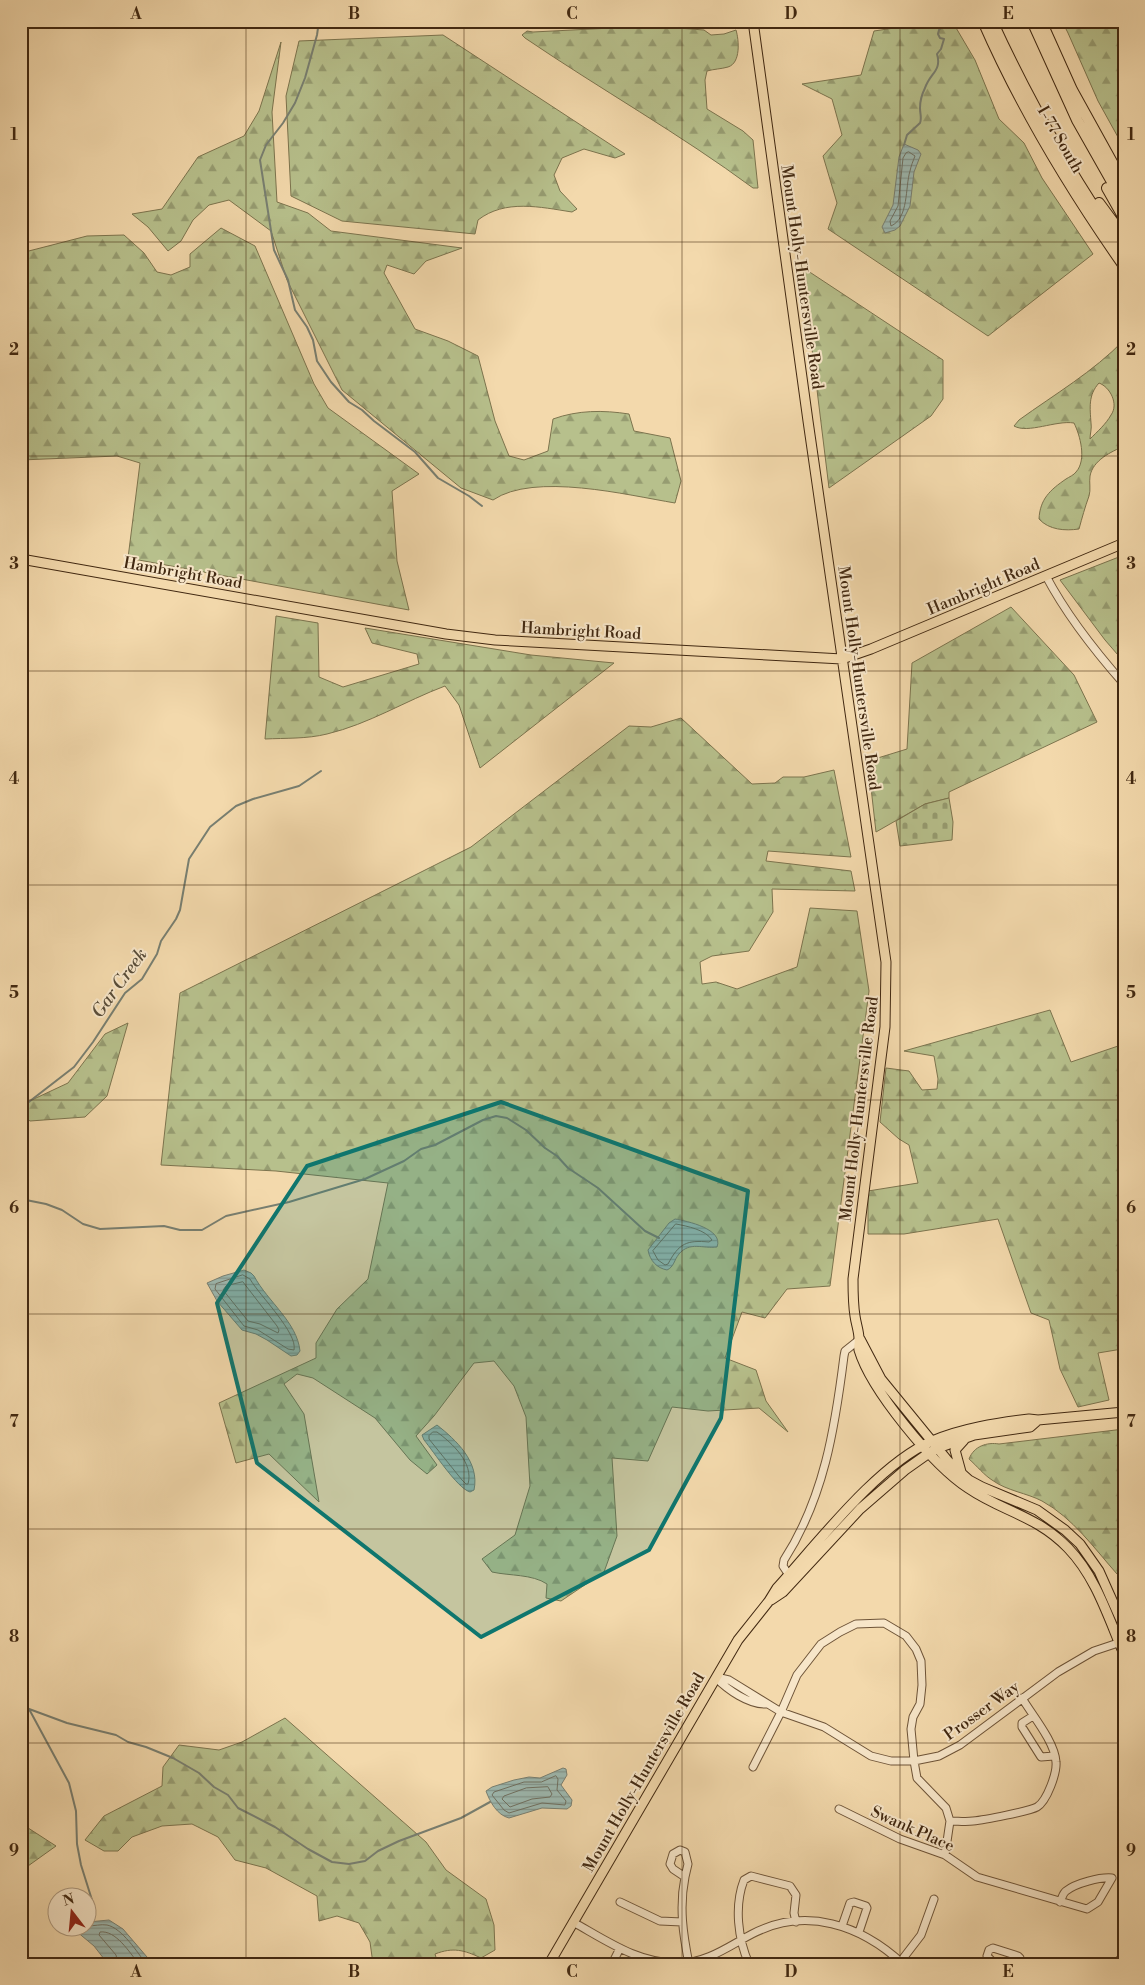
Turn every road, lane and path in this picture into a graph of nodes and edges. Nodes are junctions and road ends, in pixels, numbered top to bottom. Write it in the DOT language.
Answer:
graph roads {
  1 [pos="753,21"];
  2 [pos="983,21"];
  3 [pos="992,21"];
  4 [pos="1032,21"];
  5 [pos="1041,21"];
  6 [pos="1077,120"];
  7 [pos="1052,139"];
  8 [pos="1124,184"];
  9 [pos="1124,203"];
  10 [pos="1124,218"];
  11 [pos="1124,237"];
  12 [pos="1124,252"];
  13 [pos="1124,266"];
  14 [pos="1124,543"];
  15 [pos="21,559"];
  16 [pos="1046,576"];
  17 [pos="842,658"];
  18 [pos="1124,684"];
  19 [pos="860,1339"];
  20 [pos="1124,1412"];
  21 [pos="1038,1420"];
  22 [pos="974,1435"];
  23 [pos="931,1447"];
  24 [pos="961,1472"];
  25 [pos="789,1575"];
  26 [pos="769,1601"];
  27 [pos="1124,1627"];
  28 [pos="1121,1642"];
  29 [pos="1124,1654"];
  30 [pos="716,1677"];
  31 [pos="1022,1698"];
  32 [pos="781,1712"];
  33 [pos="1033,1716"];
  34 [pos="1054,1756"];
  35 [pos="914,1761"];
  36 [pos="753,1767"];
  37 [pos="839,1810"];
  38 [pos="950,1821"];
  39 [pos="945,1855"];
  40 [pos="685,1877"];
  41 [pos="934,1900"];
  42 [pos="620,1902"];
  43 [pos="1060,1902"];
  44 [pos="573,1922"];
  45 [pos="682,1922"];
  46 [pos="796,1922"];
  47 [pos="842,1926"];
  48 [pos="859,1932"];
  49 [pos="741,1940"];
  50 [pos="620,1948"];
  51 [pos="1124,1956"];
  52 [pos="689,1963"];
  53 [pos="902,1963"];
  54 [pos="549,1964"];
  55 [pos="612,1964"];
  56 [pos="749,1964"];
  57 [pos="995,1964"];
  58 [pos="1021,1964"];
  59 [pos="1119,1964"];
  1 -- 17 [label="main road, Mount Holly-Huntersville Road"];
  2 -- 13 [label="highway, I-77 South"];
  3 -- 7 [label="highway"];
  4 -- 6 [label="highway"];
  5 -- 8 [label="highway"];
  6 -- 9 [label="highway"];
  6 -- 10 [label="highway"];
  7 -- 11 [label="highway"];
  7 -- 12 [label="highway"];
  14 -- 16 [label="main road, Hambright Road"];
  15 -- 17 [label="main road, Hambright Road"];
  16 -- 17 [label="main road, Hambright Road"];
  16 -- 18 [label="street"];
  17 -- 19 [label="main road, Mount Holly-Huntersville Road"];
  19 -- 23 [label="main road, Mount Holly-Huntersville Road"];
  19 -- 25 [label="street"];
  20 -- 21 [label="main road"];
  21 -- 22 [label="main road"];
  21 -- 23 [label="main road"];
  22 -- 23 [label="main road"];
  22 -- 24 [label="main road"];
  23 -- 24 [label="main road"];
  23 -- 25 [label="main road, Mount Holly-Huntersville Road"];
  23 -- 26 [label="main road, Mount Holly-Huntersville Road"];
  23 -- 28 [label="main road"];
  24 -- 27 [label="main road"];
  25 -- 26 [label="main road, Mount Holly-Huntersville Road"];
  26 -- 30 [label="main road, Mount Holly-Huntersville Road"];
  28 -- 29 [label="main road"];
  28 -- 31 [label="street, Prosser Way"];
  30 -- 32 [label="street, Prosser Way"];
  30 -- 44 [label="main road, Mount Holly-Huntersville Road"];
  31 -- 33 [label="street"];
  31 -- 35 [label="street, Prosser Way"];
  32 -- 35 [label="street, Prosser Way"];
  32 -- 35 [label="street"];
  32 -- 36 [label="street"];
  33 -- 34 [label="street"];
  33 -- 34 [label="street"];
  34 -- 38 [label="street"];
  35 -- 38 [label="street"];
  37 -- 39 [label="street, Swank Place"];
  38 -- 39 [label="street"];
  39 -- 43 [label="street, Swank Place"];
  40 -- 45 [label="street"];
  41 -- 53 [label="street"];
  42 -- 45 [label="street"];
  43 -- 43 [label="street, Swank Place"];
  44 -- 50 [label="street"];
  44 -- 54 [label="main road, Mount Holly-Huntersville Road"];
  45 -- 52 [label="street"];
  46 -- 47 [label="street"];
  46 -- 49 [label="street"];
  46 -- 49 [label="street"];
  47 -- 48 [label="street"];
  47 -- 48 [label="street"];
  48 -- 53 [label="street"];
  49 -- 52 [label="street"];
  49 -- 56 [label="street"];
  50 -- 52 [label="street"];
  50 -- 55 [label="street"];
  51 -- 59 [label="highway"];
  57 -- 58 [label="street"];
}
